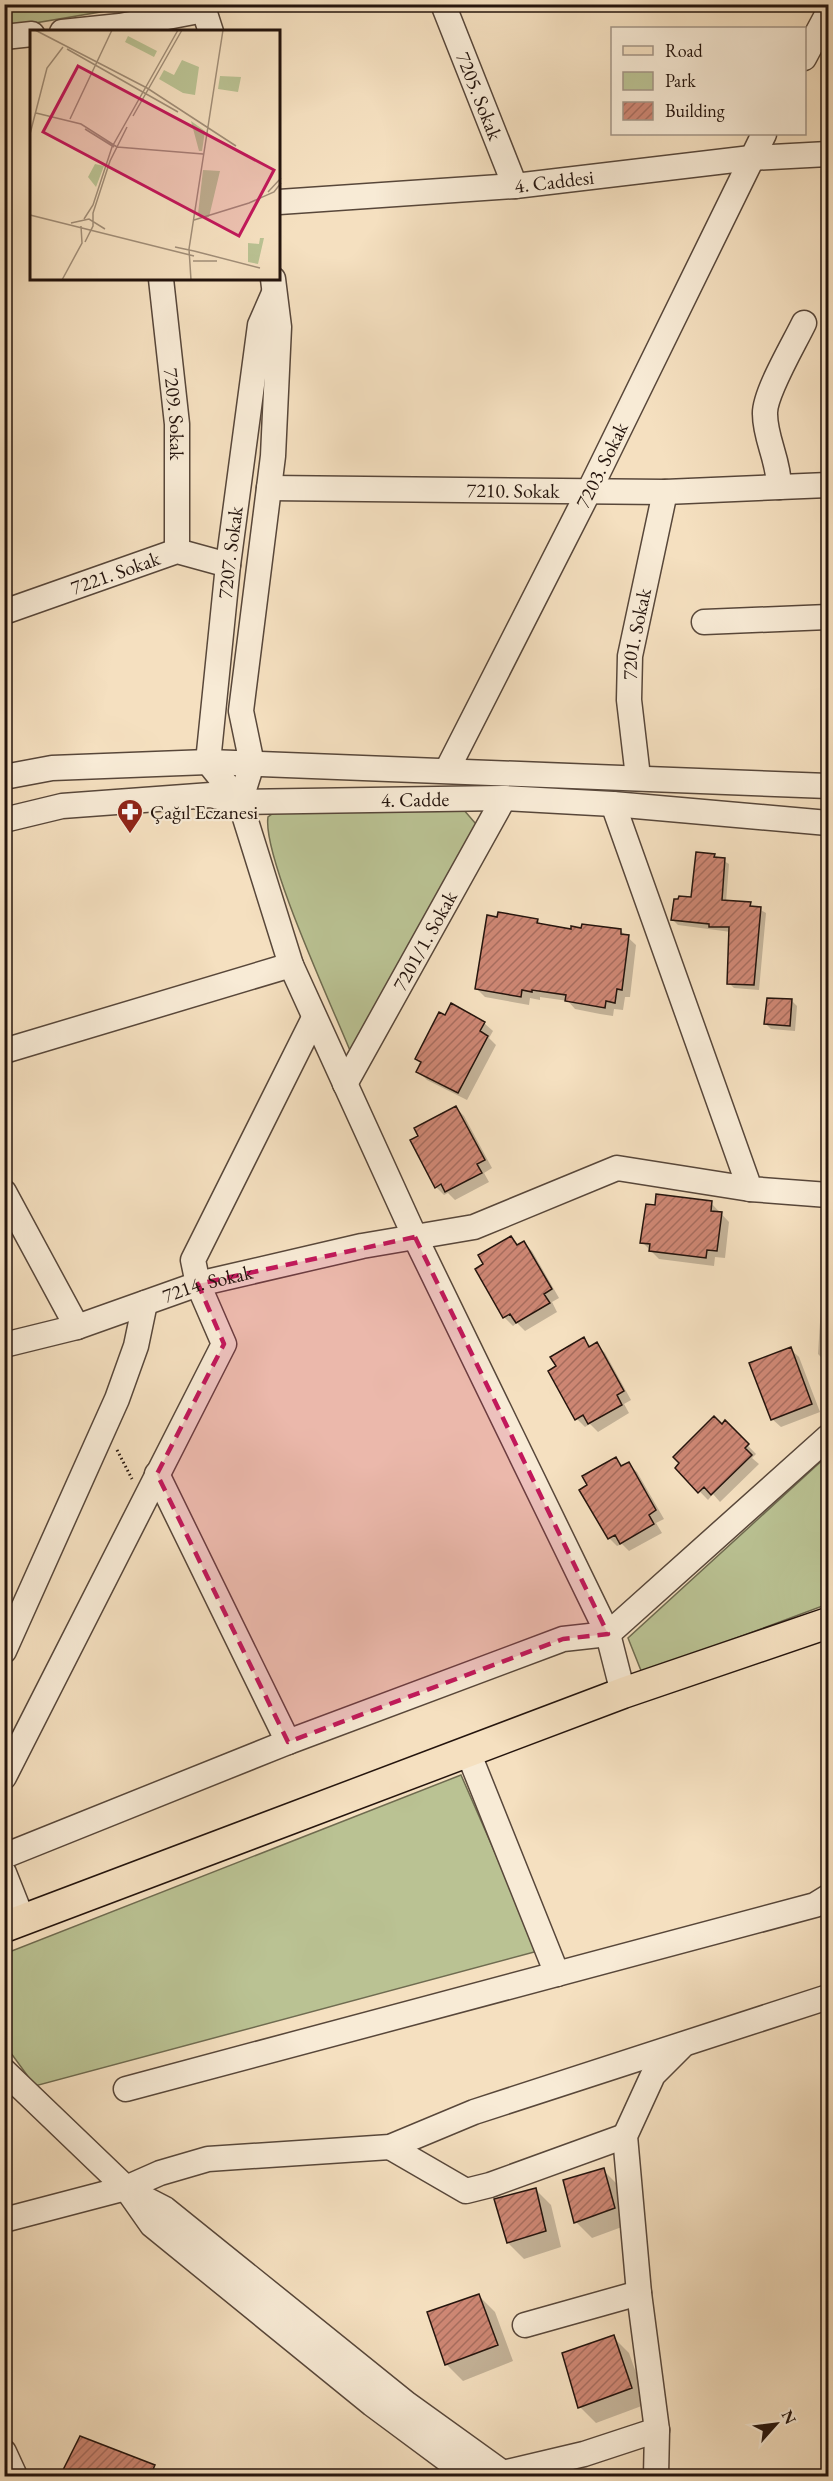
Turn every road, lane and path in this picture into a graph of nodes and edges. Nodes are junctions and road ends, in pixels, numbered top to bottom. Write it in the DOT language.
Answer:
graph roads {
  1 [pos="443,4"];
  2 [pos="828,13"];
  3 [pos="206,15"];
  4 [pos="120,29"];
  5 [pos="101,30"];
  6 [pos="30,34"];
  7 [pos="4,37"];
  8 [pos="806,54"];
  9 [pos="763,135"];
  10 [pos="828,154"];
  11 [pos="751,158"];
  12 [pos="515,186"];
  13 [pos="280,202"];
  14 [pos="161,280"];
  15 [pos="274,286"];
  16 [pos="804,323"];
  17 [pos="828,485"];
  18 [pos="778,487"];
  19 [pos="269,488"];
  20 [pos="589,491"];
  21 [pos="664,492"];
  22 [pos="177,551"];
  23 [pos="228,565"];
  24 [pos="4,612"];
  25 [pos="828,617"];
  26 [pos="704,622"];
  27 [pos="208,762"];
  28 [pos="252,764"];
  29 [pos="447,770"];
  30 [pos="4,777"];
  31 [pos="638,777"];
  32 [pos="828,786"];
  33 [pos="504,798"];
  34 [pos="240,802"];
  35 [pos="613,804"];
  36 [pos="4,820"];
  37 [pos="828,823"];
  38 [pos="291,966"];
  39 [pos="314,1018"];
  40 [pos="4,1051"];
  41 [pos="345,1084"];
  42 [pos="750,1189"];
  43 [pos="4,1192"];
  44 [pos="828,1195"];
  45 [pos="415,1237"];
  46 [pos="198,1284"];
  47 [pos="145,1303"];
  48 [pos="77,1327"];
  49 [pos="4,1345"];
  50 [pos="105,1425"];
  51 [pos="828,1437"];
  52 [pos="157,1474"];
  53 [pos="143,1502"];
  54 [pos="828,1623"];
  55 [pos="608,1634"];
  56 [pos="4,1651"];
  57 [pos="623,1693"];
  58 [pos="288,1742"];
  59 [pos="468,1752"];
  60 [pos="4,1777"];
  61 [pos="4,1856"];
  62 [pos="4,1873"];
  63 [pos="828,1897"];
  64 [pos="14,1924"];
  65 [pos="557,1974"];
  66 [pos="828,1997"];
  67 [pos="682,2045"];
  68 [pos="4,2071"];
  69 [pos="126,2089"];
  70 [pos="625,2136"];
  71 [pos="390,2147"];
  72 [pos="126,2188"];
  73 [pos="4,2220"];
  74 [pos="639,2293"];
  75 [pos="525,2325"];
  76 [pos="657,2430"];
  77 [pos="4,2452"];
  78 [pos="505,2475"];
  79 [pos="15,2476"];
  80 [pos="469,2476"];
  81 [pos="656,2476"];
  1 -- 12 [label="street, 7205. Sokak"];
  2 -- 8 [label="street"];
  3 -- 4 [label="street"];
  4 -- 5 [label="street"];
  6 -- 7 [label="street"];
  9 -- 11 [label="street"];
  10 -- 11 [label="street, 4. Caddesi"];
  11 -- 12 [label="street, 4. Caddesi"];
  11 -- 20 [label="street, 7203. Sokak"];
  12 -- 13 [label="street, 4. Caddesi"];
  14 -- 22 [label="street, 7209. Sokak"];
  15 -- 19 [label="street, 7207. Sokak"];
  15 -- 23 [label="street, 7207. Sokak"];
  16 -- 18 [label="street"];
  17 -- 18 [label="street, 7210. Sokak"];
  18 -- 21 [label="street, 7210. Sokak"];
  19 -- 20 [label="street, 7210. Sokak"];
  19 -- 28 [label="street, 7207. Sokak"];
  20 -- 21 [label="street, 7210. Sokak"];
  20 -- 29 [label="street, 7203. Sokak"];
  21 -- 31 [label="street, 7201. Sokak"];
  22 -- 23 [label="street, 7221. Sokak"];
  22 -- 24 [label="street, 7221. Sokak"];
  23 -- 27 [label="street, 7207. Sokak"];
  25 -- 26 [label="street"];
  27 -- 28 [label="street, 4. Cadde"];
  27 -- 30 [label="street, 4. Cadde"];
  27 -- 34 [label="street"];
  28 -- 29 [label="street, 4. Cadde"];
  28 -- 34 [label="street"];
  29 -- 31 [label="street, 4. Cadde"];
  31 -- 32 [label="street, 4. Cadde"];
  33 -- 34 [label="street, 4. Cadde"];
  33 -- 35 [label="street, 4. Cadde"];
  33 -- 41 [label="street, 7201/1. Sokak"];
  34 -- 36 [label="street, 4. Cadde"];
  34 -- 38 [label="street"];
  35 -- 37 [label="street, 4. Cadde"];
  35 -- 42 [label="street"];
  38 -- 39 [label="street"];
  38 -- 40 [label="street"];
  39 -- 41 [label="street"];
  39 -- 46 [label="street"];
  41 -- 45 [label="street"];
  42 -- 44 [label="street, 7214. Sokak"];
  42 -- 45 [label="street, 7214. Sokak"];
  43 -- 48 [label="street"];
  45 -- 46 [label="street, 7214. Sokak"];
  45 -- 55 [label="street"];
  46 -- 47 [label="street, 7214. Sokak"];
  46 -- 52 [label="street"];
  47 -- 48 [label="street, 7214. Sokak"];
  47 -- 50 [label="street"];
  48 -- 49 [label="street, 7214. Sokak"];
  50 -- 53 [label="path"];
  50 -- 56 [label="street"];
  51 -- 55 [label="street"];
  52 -- 53 [label="street"];
  52 -- 58 [label="street"];
  53 -- 60 [label="street"];
  54 -- 57 [label="main road"];
  55 -- 57 [label="street"];
  55 -- 58 [label="street"];
  57 -- 59 [label="main road"];
  58 -- 61 [label="street"];
  59 -- 64 [label="main road"];
  59 -- 65 [label="street"];
  62 -- 64 [label="street"];
  63 -- 65 [label="street"];
  65 -- 69 [label="street"];
  66 -- 67 [label="street"];
  67 -- 70 [label="street"];
  67 -- 71 [label="street"];
  68 -- 72 [label="street"];
  70 -- 71 [label="street"];
  70 -- 74 [label="street"];
  71 -- 72 [label="street"];
  72 -- 73 [label="street"];
  72 -- 78 [label="street"];
  72 -- 80 [label="street"];
  74 -- 75 [label="street"];
  74 -- 76 [label="street"];
  76 -- 78 [label="street"];
  76 -- 81 [label="street"];
  77 -- 79 [label="street"];
}
